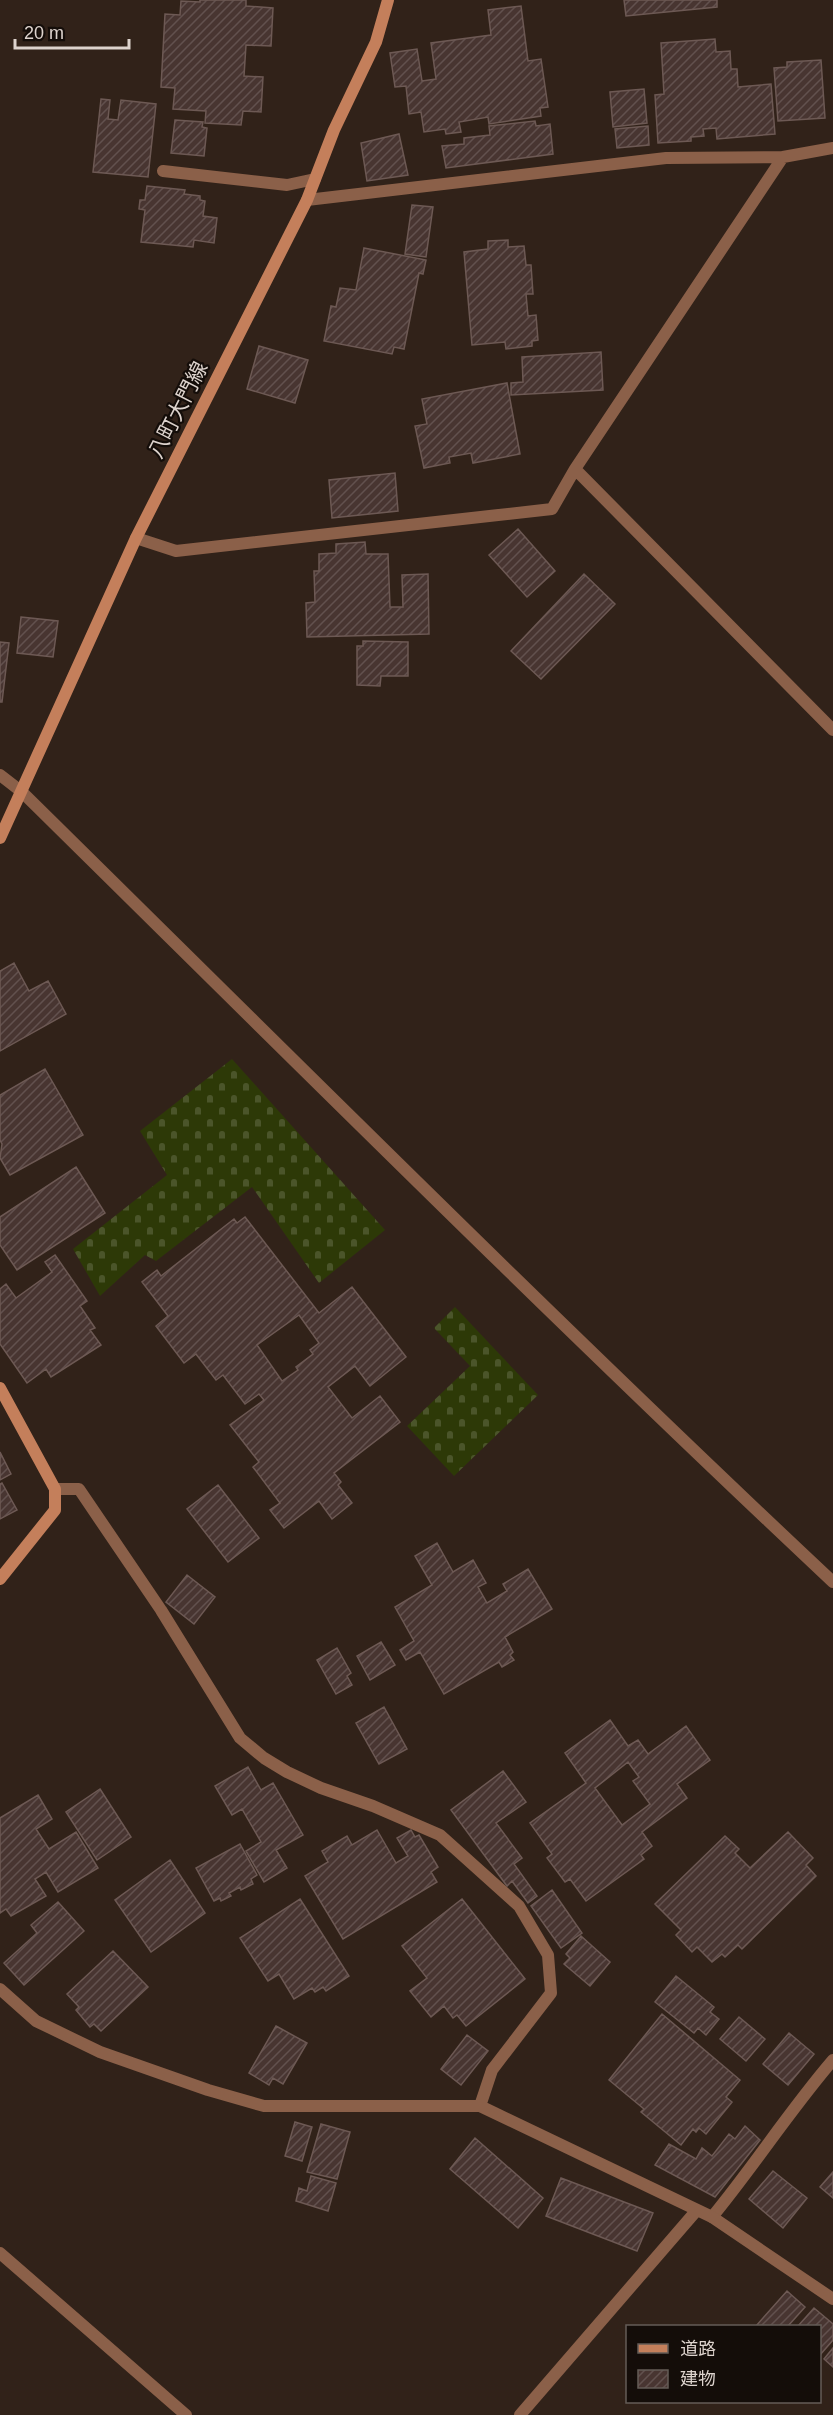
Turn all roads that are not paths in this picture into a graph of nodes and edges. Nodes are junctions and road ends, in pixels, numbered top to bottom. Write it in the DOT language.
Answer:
graph roads {
  1 [pos="388,0"];
  2 [pos="833,148"];
  3 [pos="783,157"];
  4 [pos="163,171"];
  5 [pos="315,179"];
  6 [pos="307,200"];
  7 [pos="575,469"];
  8 [pos="136,538"];
  9 [pos="833,730"];
  10 [pos="0,775"];
  11 [pos="22,792"];
  12 [pos="0,838"];
  13 [pos="0,1388"];
  14 [pos="55,1489"];
  15 [pos="0,1578"];
  16 [pos="833,1582"];
  17 [pos="0,1989"];
  18 [pos="833,2060"];
  19 [pos="480,2106"];
  20 [pos="697,2210"];
  21 [pos="712,2217"];
  22 [pos="0,2253"];
  23 [pos="833,2299"];
  24 [pos="186,2415"];
  25 [pos="520,2415"];
  1 -- 5 [label="main road, 八町大門線"];
  2 -- 3 [label="street"];
  3 -- 6 [label="street"];
  3 -- 7 [label="street"];
  4 -- 5 [label="street"];
  5 -- 6 [label="main road, 八町大門線"];
  6 -- 8 [label="main road, 八町大門線"];
  7 -- 8 [label="street"];
  7 -- 9 [label="street"];
  8 -- 11 [label="main road, 八町大門線"];
  10 -- 11 [label="street"];
  11 -- 12 [label="main road, 八町大門線"];
  11 -- 16 [label="street"];
  13 -- 14 [label="main road"];
  14 -- 15 [label="main road"];
  14 -- 19 [label="street"];
  17 -- 19 [label="street"];
  18 -- 21 [label="street"];
  19 -- 20 [label="street"];
  20 -- 21 [label="street"];
  20 -- 25 [label="street"];
  21 -- 23 [label="street"];
  22 -- 24 [label="street"];
}
